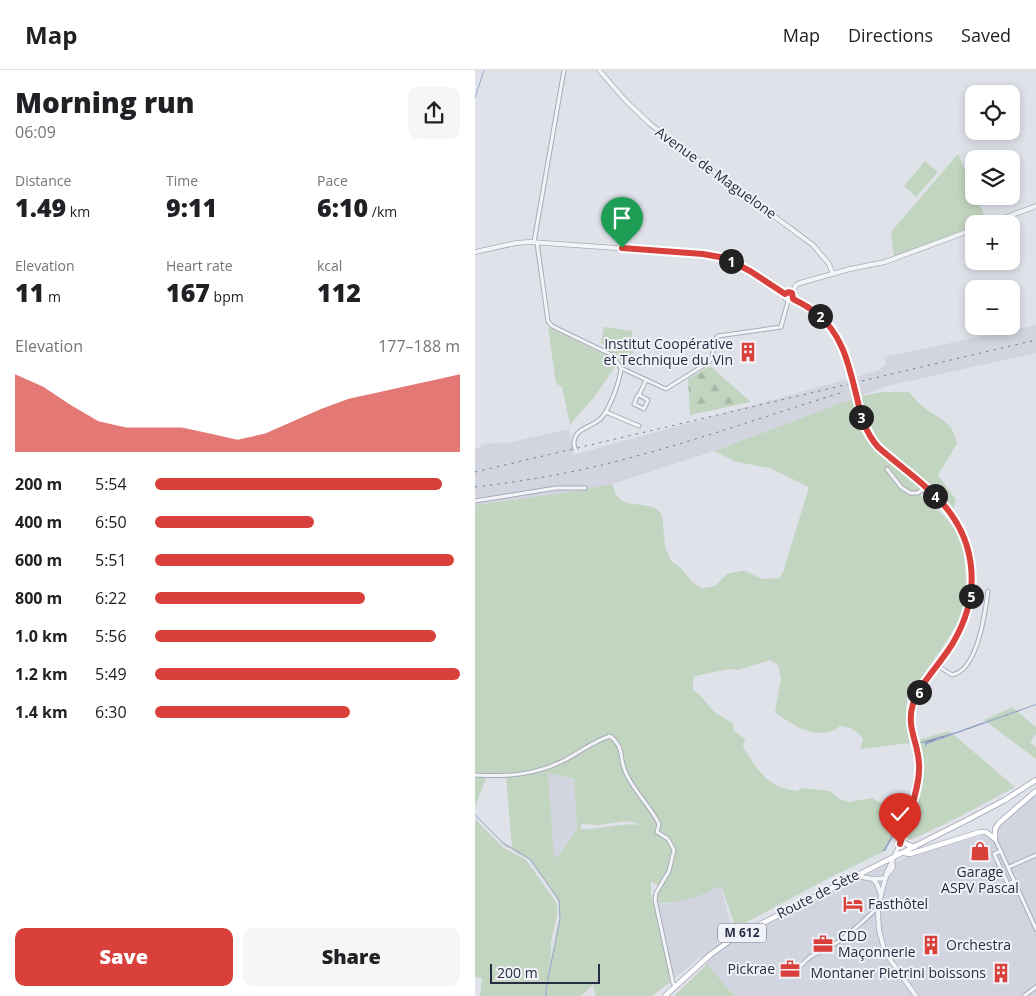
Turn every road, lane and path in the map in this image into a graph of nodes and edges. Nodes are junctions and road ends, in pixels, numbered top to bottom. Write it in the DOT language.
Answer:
graph roads {
  1 [pos="565,70"];
  2 [pos="599,70"];
  3 [pos="1036,206"];
  4 [pos="1012,215"];
  5 [pos="965,232"];
  6 [pos="536,242"];
  7 [pos="475,252"];
  8 [pos="833,274"];
  9 [pos="792,293"];
  10 [pos="785,294"];
  11 [pos="793,299"];
  12 [pos="788,301"];
  13 [pos="621,368"];
  14 [pos="647,380"];
  15 [pos="639,396"];
  16 [pos="605,412"];
  17 [pos="639,426"];
  18 [pos="576,451"];
  19 [pos="887,469"];
  20 [pos="925,487"];
  21 [pos="585,488"];
  22 [pos="475,501"];
  23 [pos="988,591"];
  24 [pos="938,666"];
  25 [pos="475,775"];
  26 [pos="1036,780"];
  27 [pos="1036,791"];
  28 [pos="901,840"];
  29 [pos="995,840"];
  30 [pos="915,847"];
  31 [pos="1001,851"];
  32 [pos="903,853"];
  33 [pos="1036,854"];
  34 [pos="893,859"];
  35 [pos="1009,867"];
  36 [pos="855,876"];
  37 [pos="887,876"];
  38 [pos="873,879"];
  39 [pos="1015,881"];
  40 [pos="881,895"];
  41 [pos="879,906"];
  42 [pos="1036,929"];
  43 [pos="800,967"];
  44 [pos="676,986"];
  45 [pos="1036,987"];
  46 [pos="665,996"];
  47 [pos="916,996"];
  48 [pos="1024,996"];
  1 -- 6 [label="street"];
  2 -- 8 [label="street, Avenue de Maguelone"];
  3 -- 4 [label="street"];
  5 -- 8 [label="street"];
  6 -- 7 [label="street"];
  6 -- 10 [label="street"];
  6 -- 13 [label="street"];
  8 -- 9 [label="street"];
  9 -- 10 [label="street"];
  9 -- 11 [label="street"];
  10 -- 12 [label="street"];
  11 -- 12 [label="street"];
  11 -- 20 [label="street, bridge"];
  12 -- 14 [label="street"];
  13 -- 14 [label="street"];
  13 -- 16 [label="street"];
  14 -- 15 [label="street"];
  15 -- 15 [label="street"];
  16 -- 17 [label="street"];
  16 -- 18 [label="street, bridge"];
  19 -- 20 [label="street"];
  20 -- 24 [label="street"];
  21 -- 22 [label="street"];
  23 -- 24 [label="street"];
  24 -- 28 [label="street"];
  25 -- 44 [label="street"];
  26 -- 30 [label="main road, Route de Sète / M 612"];
  27 -- 29 [label="main road"];
  28 -- 30 [label="main road"];
  28 -- 34 [label="street"];
  29 -- 31 [label="street"];
  29 -- 32 [label="main road, M 612"];
  30 -- 32 [label="main road, Route de Sète / M 612"];
  31 -- 35 [label="street"];
  31 -- 39 [label="street"];
  32 -- 34 [label="main road, Route de Sète / M 612"];
  33 -- 35 [label="street"];
  34 -- 36 [label="main road, Route de Sète / M 612"];
  34 -- 37 [label="street"];
  35 -- 39 [label="street"];
  36 -- 38 [label="street"];
  36 -- 44 [label="main road, Route de Sète / M 612"];
  37 -- 38 [label="street"];
  37 -- 40 [label="street"];
  38 -- 40 [label="street"];
  39 -- 42 [label="street"];
  40 -- 41 [label="street"];
  41 -- 43 [label="street"];
  41 -- 47 [label="street"];
  44 -- 46 [label="main road, Route de Sète / M 612"];
  45 -- 48 [label="street"];
}
